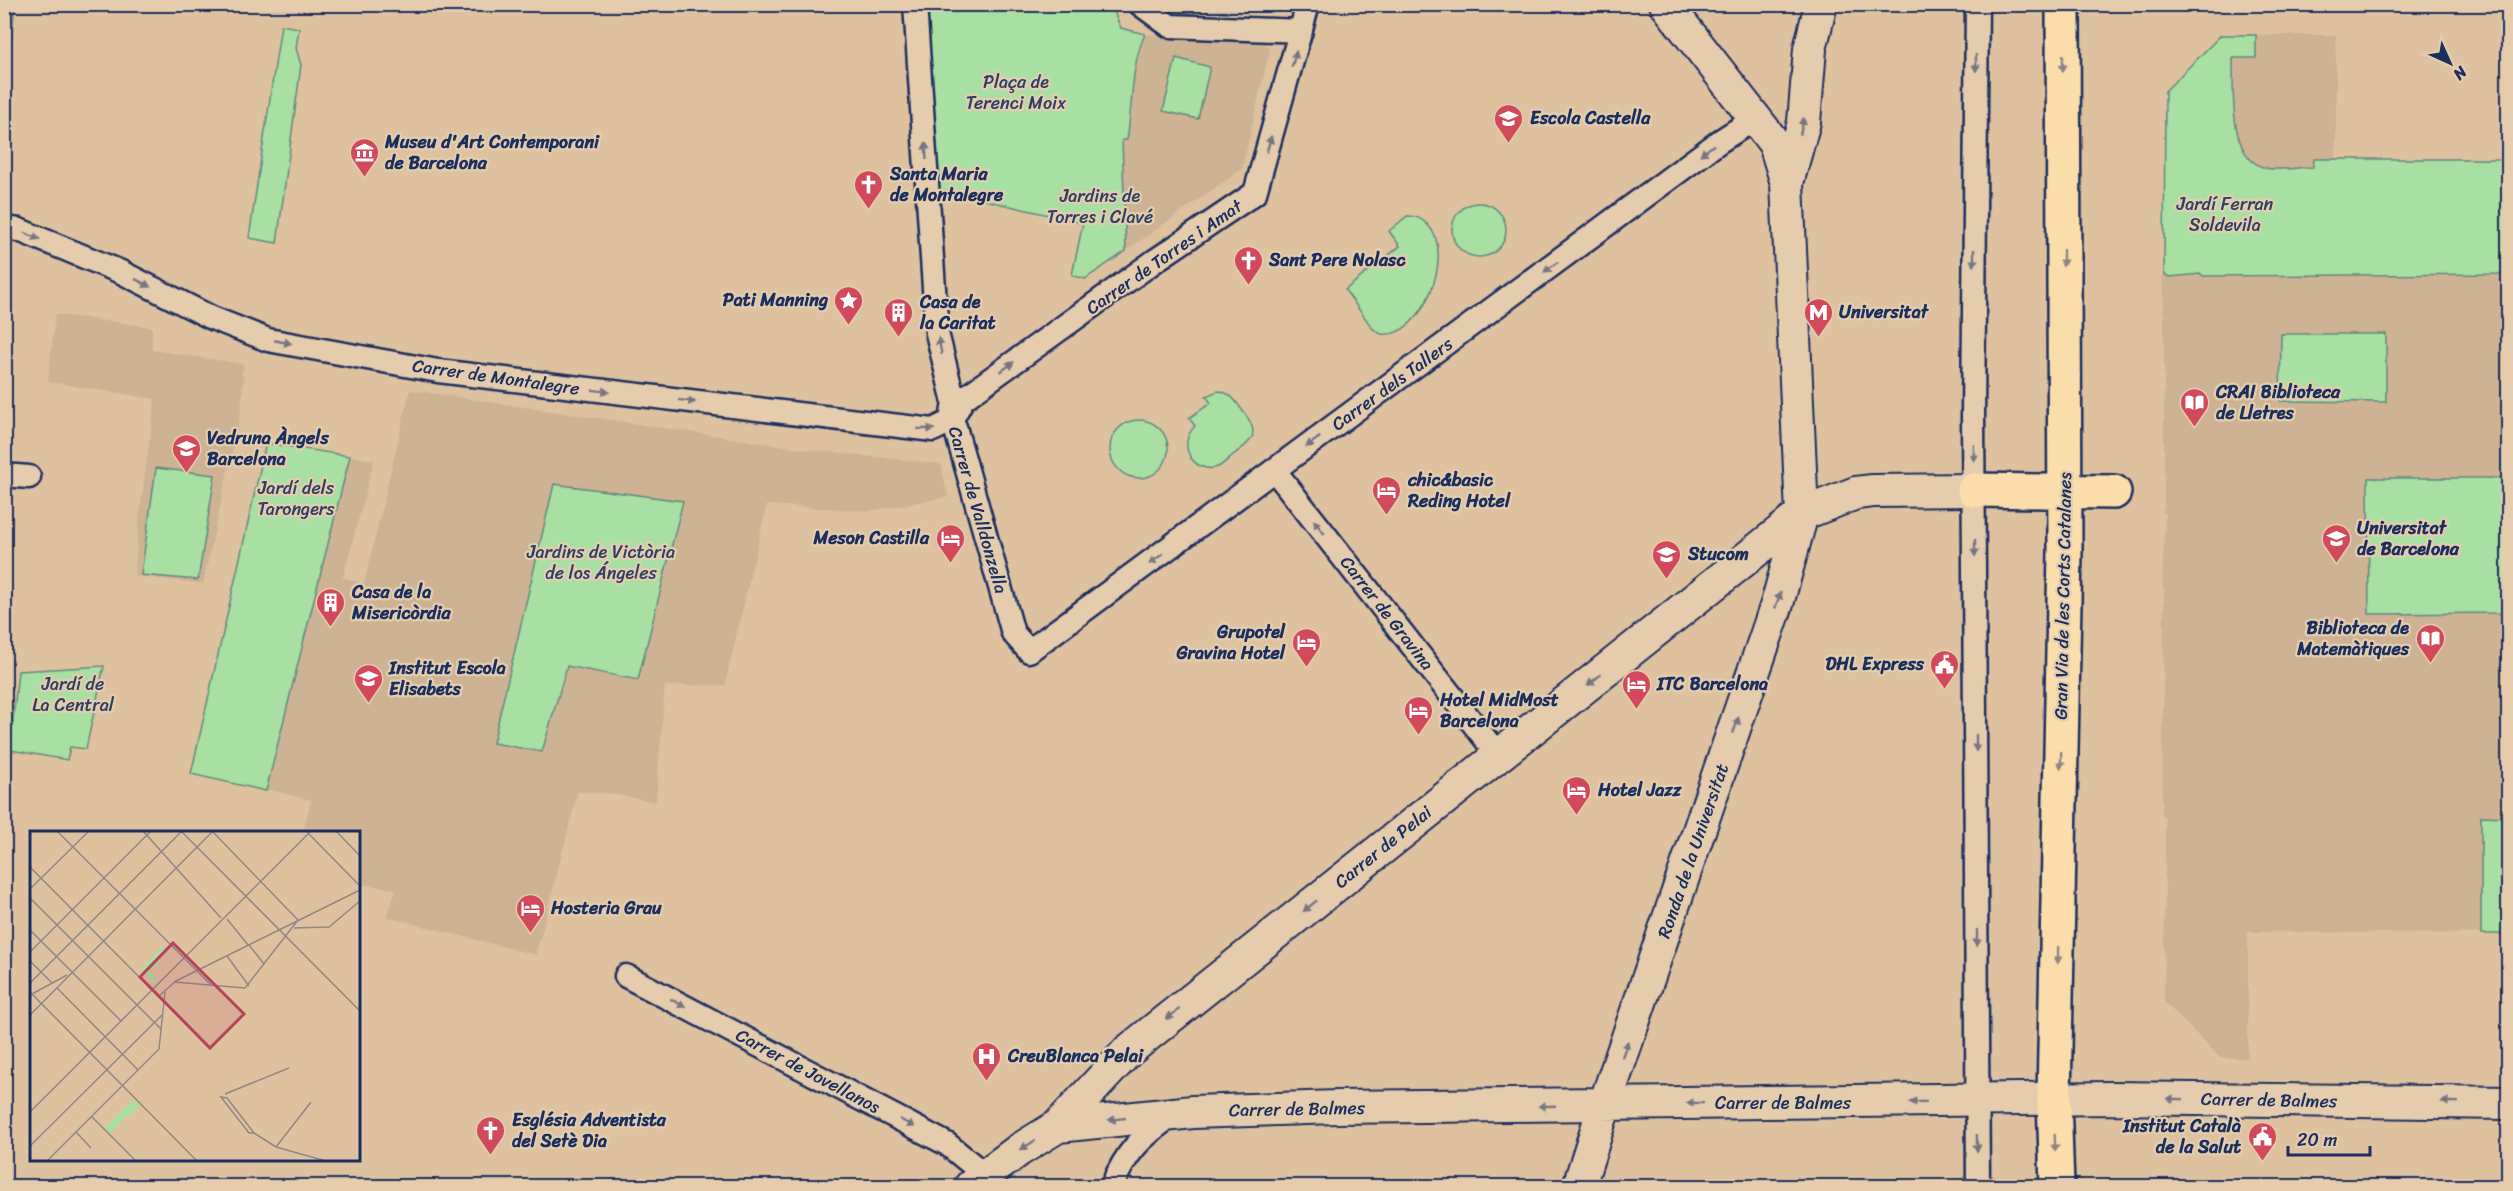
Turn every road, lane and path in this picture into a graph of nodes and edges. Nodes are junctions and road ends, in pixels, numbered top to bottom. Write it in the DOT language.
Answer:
graph roads {
  1 [pos="915,4"];
  2 [pos="1140,4"];
  3 [pos="1308,4"];
  4 [pos="1666,4"];
  5 [pos="1821,4"];
  6 [pos="1977,4"];
  7 [pos="2063,4"];
  8 [pos="1301,31"];
  9 [pos="1756,118"];
  10 [pos="1787,183"];
  11 [pos="4,228"];
  12 [pos="951,421"];
  13 [pos="1275,471"];
  14 [pos="4,475"];
  15 [pos="29,477"];
  16 [pos="1974,490"];
  17 [pos="2065,492"];
  18 [pos="2114,492"];
  19 [pos="1802,514"];
  20 [pos="1029,651"];
  21 [pos="1498,755"];
  22 [pos="626,976"];
  23 [pos="2054,1099"];
  24 [pos="1976,1100"];
  25 [pos="2508,1103"];
  26 [pos="1605,1104"];
  27 [pos="1175,1114"];
  28 [pos="1058,1126"];
  29 [pos="978,1181"];
  30 [pos="1112,1186"];
  31 [pos="1579,1186"];
  32 [pos="1978,1186"];
  33 [pos="2057,1186"];
  12 -- 1 [label="street, Carrer de Valldonzella, one-way"];
  2 -- 8 [label="street"];
  3 -- 8 [label="street, Carrer de Torres i Amat"];
  4 -- 9 [label="main road"];
  10 -- 5 [label="main road, one-way"];
  6 -- 16 [label="street, one-way"];
  7 -- 17 [label="main road, Gran Via de les Corts Catalanes, one-way"];
  12 -- 8 [label="street, Carrer de Torres i Amat, one-way"];
  9 -- 10 [label="main road"];
  9 -- 13 [label="street, Carrer dels Tallers, one-way"];
  10 -- 19 [label="main road, Ronda de la Universitat"];
  11 -- 12 [label="street, Carrer de Montalegre, one-way"];
  12 -- 20 [label="street, Carrer de Valldonzella"];
  13 -- 20 [label="street, Carrer dels Tallers, one-way"];
  21 -- 13 [label="street, Carrer de Gravina, one-way"];
  14 -- 15 [label="street"];
  16 -- 17 [label="main road"];
  16 -- 19 [label="main road, Carrer de Pelai"];
  16 -- 24 [label="street, one-way"];
  17 -- 18 [label="main road"];
  17 -- 23 [label="main road, Gran Via de les Corts Catalanes, one-way"];
  19 -- 21 [label="main road, Carrer de Pelai, one-way"];
  26 -- 19 [label="main road, Ronda de la Universitat, one-way"];
  21 -- 28 [label="main road, Carrer de Pelai, one-way"];
  22 -- 29 [label="street, Carrer de Jovellanos, one-way"];
  23 -- 24 [label="main road, Carrer de Balmes"];
  25 -- 23 [label="main road, Carrer de Balmes, one-way"];
  23 -- 33 [label="main road, Gran Via de les Corts Catalanes, one-way"];
  24 -- 26 [label="main road, Carrer de Balmes, one-way"];
  24 -- 32 [label="street, one-way"];
  26 -- 27 [label="main road, Carrer de Balmes, one-way"];
  26 -- 31 [label="main road, Ronda de la Universitat"];
  27 -- 28 [label="main road, Carrer de Balmes, one-way"];
  27 -- 30 [label="street"];
  28 -- 29 [label="main road, Carrer de Pelai, one-way"];
}
